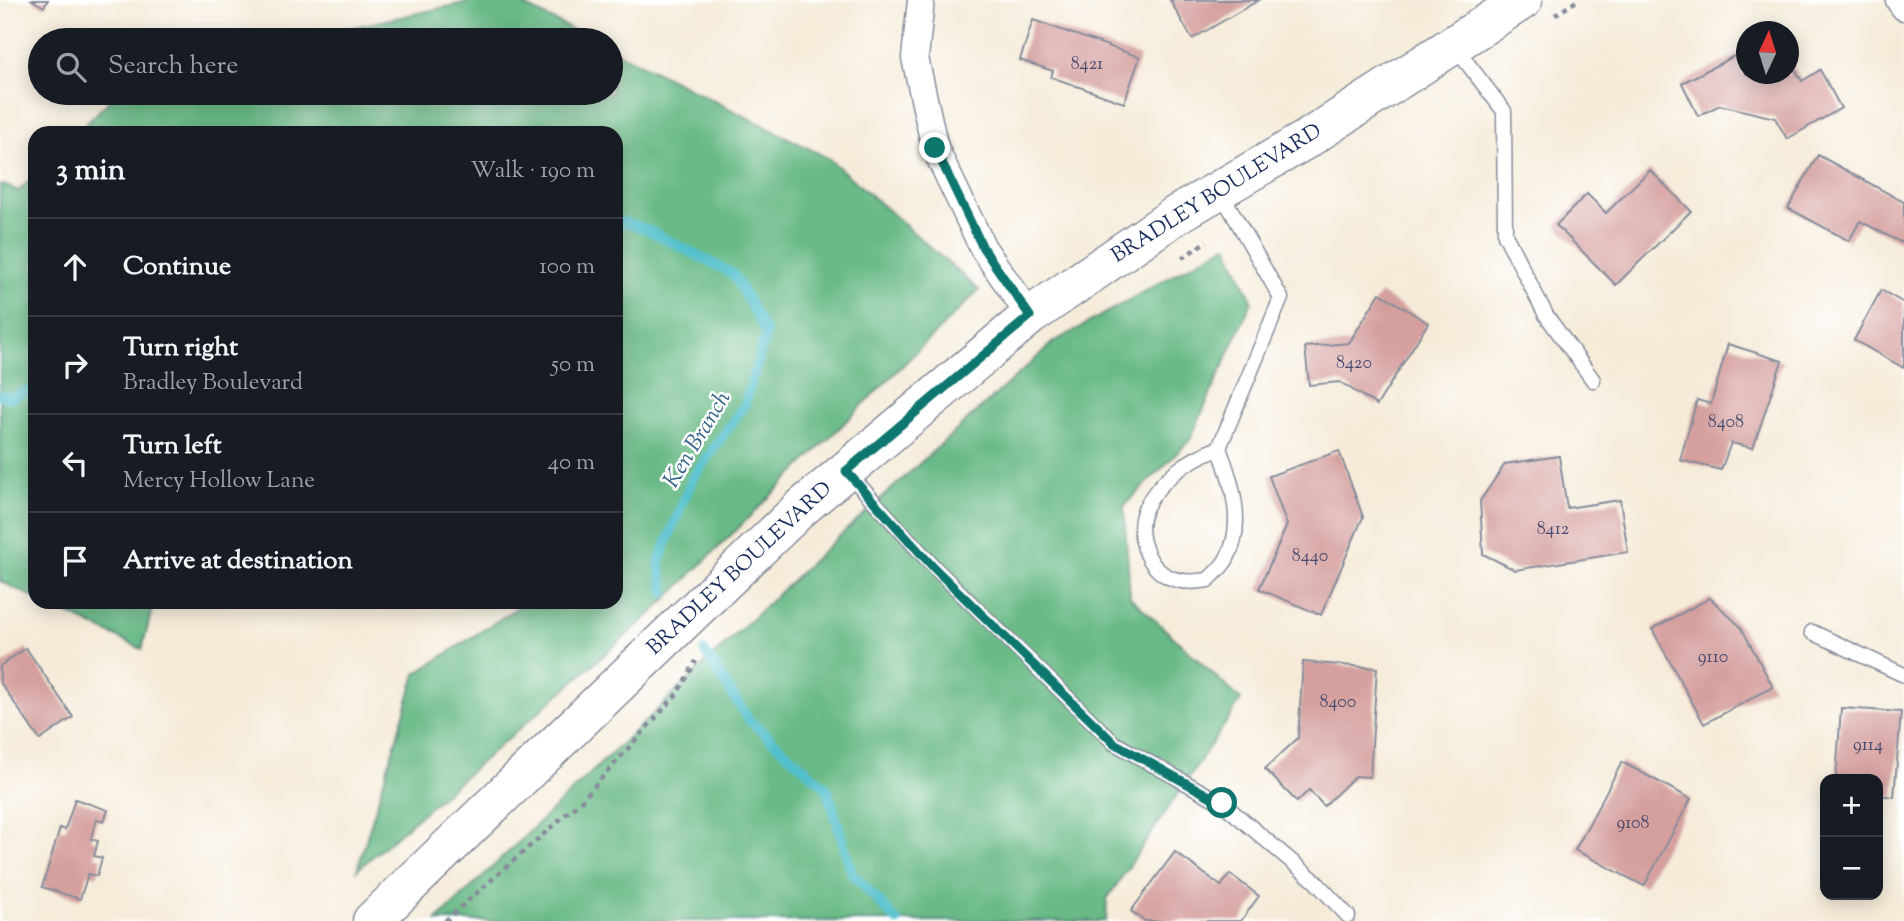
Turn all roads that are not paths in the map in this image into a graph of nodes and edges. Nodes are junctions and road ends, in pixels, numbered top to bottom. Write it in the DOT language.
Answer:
graph roads {
  1 [pos="921,0"];
  2 [pos="1899,0"];
  3 [pos="1904,7"];
  4 [pos="1539,8"];
  5 [pos="1453,45"];
  6 [pos="1228,206"];
  7 [pos="1030,316"];
  8 [pos="1593,380"];
  9 [pos="1219,448"];
  10 [pos="846,471"];
  11 [pos="1812,632"];
  12 [pos="1904,675"];
  13 [pos="1348,916"];
  14 [pos="372,921"];
  1 -- 7 [label="street"];
  2 -- 3 [label="street"];
  4 -- 5 [label="main road, BRADLEY BOULEVARD"];
  5 -- 6 [label="main road, BRADLEY BOULEVARD"];
  5 -- 8 [label="lane"];
  6 -- 7 [label="main road, BRADLEY BOULEVARD"];
  6 -- 9 [label="lane"];
  7 -- 10 [label="main road, BRADLEY BOULEVARD"];
  9 -- 9 [label="lane"];
  10 -- 13 [label="lane"];
  10 -- 14 [label="main road, BRADLEY BOULEVARD"];
  11 -- 12 [label="lane"];
}
